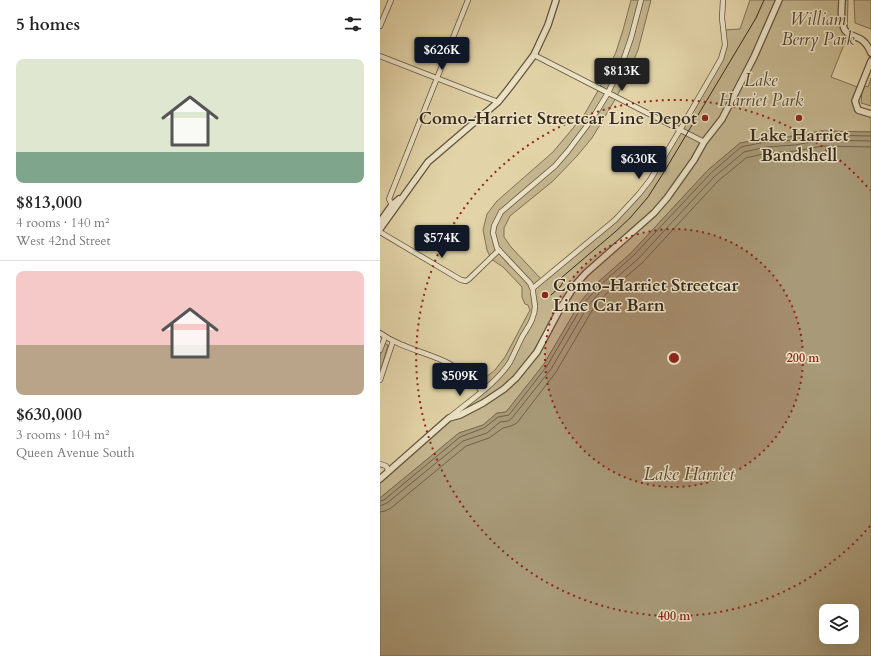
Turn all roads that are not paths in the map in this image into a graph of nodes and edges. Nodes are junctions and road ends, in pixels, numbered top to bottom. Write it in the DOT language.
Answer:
graph roads {
  1 [pos="390,0"];
  2 [pos="468,0"];
  3 [pos="556,0"];
  4 [pos="640,0"];
  5 [pos="723,0"];
  6 [pos="779,0"];
  7 [pos="842,0"];
  8 [pos="380,26"];
  9 [pos="871,53"];
  10 [pos="534,55"];
  11 [pos="380,56"];
  12 [pos="871,61"];
  13 [pos="437,78"];
  14 [pos="608,93"];
  15 [pos="498,102"];
  16 [pos="871,114"];
  17 [pos="680,130"];
  18 [pos="704,142"];
  19 [pos="404,195"];
  20 [pos="392,205"];
  21 [pos="380,222"];
  22 [pos="380,231"];
  23 [pos="499,250"];
  24 [pos="533,290"];
  25 [pos="380,333"];
  26 [pos="385,337"];
  27 [pos="393,341"];
  28 [pos="380,350"];
  29 [pos="380,380"];
  30 [pos="482,391"];
  31 [pos="449,418"];
  32 [pos="380,464"];
  33 [pos="389,471"];
  34 [pos="380,479"];
  1 -- 8 [label="street"];
  2 -- 13 [label="street"];
  3 -- 10 [label="street"];
  4 -- 14 [label="street"];
  5 -- 17 [label="street"];
  6 -- 18 [label="street"];
  7 -- 9 [label="street"];
  10 -- 14 [label="street"];
  10 -- 15 [label="street"];
  11 -- 13 [label="street"];
  12 -- 16 [label="street"];
  13 -- 15 [label="street"];
  13 -- 20 [label="street"];
  14 -- 17 [label="street"];
  14 -- 23 [label="street"];
  15 -- 19 [label="street"];
  17 -- 18 [label="street"];
  17 -- 24 [label="street"];
  18 -- 31 [label="street"];
  19 -- 20 [label="street"];
  19 -- 22 [label="street"];
  20 -- 21 [label="street"];
  22 -- 23 [label="street"];
  23 -- 24 [label="street"];
  24 -- 30 [label="street, bridge"];
  25 -- 26 [label="street"];
  26 -- 27 [label="street"];
  26 -- 28 [label="street"];
  27 -- 29 [label="street"];
  27 -- 30 [label="street"];
  30 -- 31 [label="street"];
  31 -- 33 [label="street"];
  32 -- 33 [label="street"];
  33 -- 34 [label="street"];
}
